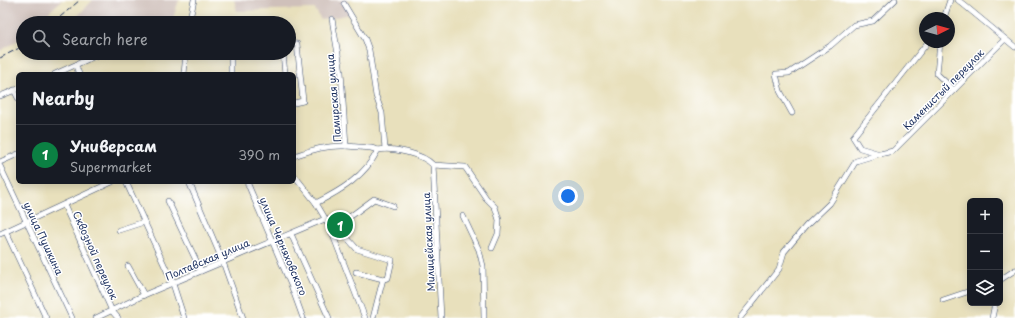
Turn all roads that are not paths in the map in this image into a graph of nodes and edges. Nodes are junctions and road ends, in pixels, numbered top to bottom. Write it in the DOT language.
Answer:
graph roads {
  1 [pos="194,0"];
  2 [pos="895,0"];
  3 [pos="950,0"];
  4 [pos="958,0"];
  5 [pos="344,4"];
  6 [pos="946,12"];
  7 [pos="191,16"];
  8 [pos="332,19"];
  9 [pos="1005,39"];
  10 [pos="296,44"];
  11 [pos="1015,47"];
  12 [pos="923,48"];
  13 [pos="939,48"];
  14 [pos="88,60"];
  15 [pos="185,60"];
  16 [pos="231,60"];
  17 [pos="284,60"];
  18 [pos="76,66"];
  19 [pos="60,72"];
  20 [pos="78,72"];
  21 [pos="184,72"];
  22 [pos="231,72"];
  23 [pos="285,72"];
  24 [pos="16,90"];
  25 [pos="954,90"];
  26 [pos="0,96"];
  27 [pos="296,103"];
  28 [pos="792,113"];
  29 [pos="346,146"];
  30 [pos="385,148"];
  31 [pos="378,150"];
  32 [pos="880,154"];
  33 [pos="16,155"];
  34 [pos="296,155"];
  35 [pos="0,162"];
  36 [pos="433,165"];
  37 [pos="0,166"];
  38 [pos="296,177"];
  39 [pos="108,184"];
  40 [pos="127,184"];
  41 [pos="190,184"];
  42 [pos="248,184"];
  43 [pos="168,201"];
  44 [pos="316,203"];
  45 [pos="64,205"];
  46 [pos="393,206"];
  47 [pos="463,216"];
  48 [pos="325,219"];
  49 [pos="27,222"];
  50 [pos="144,222"];
  51 [pos="329,225"];
  52 [pos="119,230"];
  53 [pos="6,232"];
  54 [pos="0,234"];
  55 [pos="290,234"];
  56 [pos="272,241"];
  57 [pos="492,248"];
  58 [pos="223,262"];
  59 [pos="128,266"];
  60 [pos="1015,270"];
  61 [pos="201,271"];
  62 [pos="356,272"];
  63 [pos="1003,278"];
  64 [pos="383,279"];
  65 [pos="173,284"];
  66 [pos="967,292"];
  67 [pos="144,295"];
  68 [pos="943,300"];
  69 [pos="994,306"];
  70 [pos="112,311"];
  71 [pos="46,318"];
  72 [pos="72,318"];
  73 [pos="96,318"];
  74 [pos="118,318"];
  75 [pos="184,318"];
  76 [pos="243,318"];
  77 [pos="303,318"];
  78 [pos="329,318"];
  79 [pos="365,318"];
  80 [pos="373,318"];
  81 [pos="441,318"];
  82 [pos="484,318"];
  83 [pos="740,318"];
  84 [pos="992,318"];
  1 -- 7 [label="street"];
  2 -- 28 [label="street"];
  3 -- 6 [label="street"];
  4 -- 9 [label="street"];
  5 -- 30 [label="street"];
  8 -- 29 [label="street, Памирская улица"];
  9 -- 11 [label="street"];
  9 -- 25 [label="street, Каменистый переулок"];
  10 -- 27 [label="street"];
  12 -- 32 [label="street"];
  13 -- 25 [label="street"];
  14 -- 18 [label="street"];
  15 -- 21 [label="street"];
  16 -- 22 [label="street"];
  17 -- 23 [label="street"];
  18 -- 19 [label="street"];
  18 -- 20 [label="street"];
  24 -- 26 [label="street"];
  25 -- 32 [label="street, Каменистый переулок"];
  29 -- 31 [label="street"];
  29 -- 34 [label="street, Памирская улица"];
  30 -- 31 [label="street"];
  30 -- 36 [label="street"];
  31 -- 44 [label="street"];
  32 -- 83 [label="street"];
  33 -- 35 [label="street"];
  36 -- 57 [label="street"];
  36 -- 81 [label="street, Милицейская улица"];
  37 -- 49 [label="street, улица Пушкина"];
  38 -- 44 [label="street"];
  39 -- 45 [label="street"];
  40 -- 50 [label="street"];
  41 -- 58 [label="street"];
  42 -- 56 [label="street, улица Черняховского"];
  43 -- 61 [label="street"];
  44 -- 48 [label="street"];
  45 -- 49 [label="street"];
  45 -- 70 [label="street, Сквозной переулок"];
  46 -- 51 [label="street"];
  47 -- 82 [label="street"];
  48 -- 51 [label="street"];
  48 -- 55 [label="street, Полтавская улица"];
  49 -- 53 [label="street"];
  49 -- 72 [label="street, улица Пушкина"];
  50 -- 52 [label="street"];
  50 -- 65 [label="street"];
  51 -- 64 [label="street"];
  51 -- 79 [label="street"];
  53 -- 54 [label="street"];
  53 -- 71 [label="street"];
  55 -- 56 [label="street, Полтавская улица"];
  55 -- 78 [label="street"];
  56 -- 58 [label="street, Полтавская улица"];
  56 -- 77 [label="street, улица Черняховского"];
  58 -- 61 [label="street, Полтавская улица"];
  58 -- 76 [label="street"];
  59 -- 67 [label="street"];
  60 -- 63 [label="street"];
  61 -- 65 [label="street, Полтавская улица"];
  62 -- 64 [label="street"];
  64 -- 80 [label="street"];
  65 -- 67 [label="street, Полтавская улица"];
  65 -- 75 [label="street"];
  66 -- 68 [label="street"];
  67 -- 70 [label="street, Полтавская улица"];
  69 -- 84 [label="street"];
  70 -- 73 [label="street, Полтавская улица"];
  70 -- 74 [label="street, Сквозной переулок"];
}
